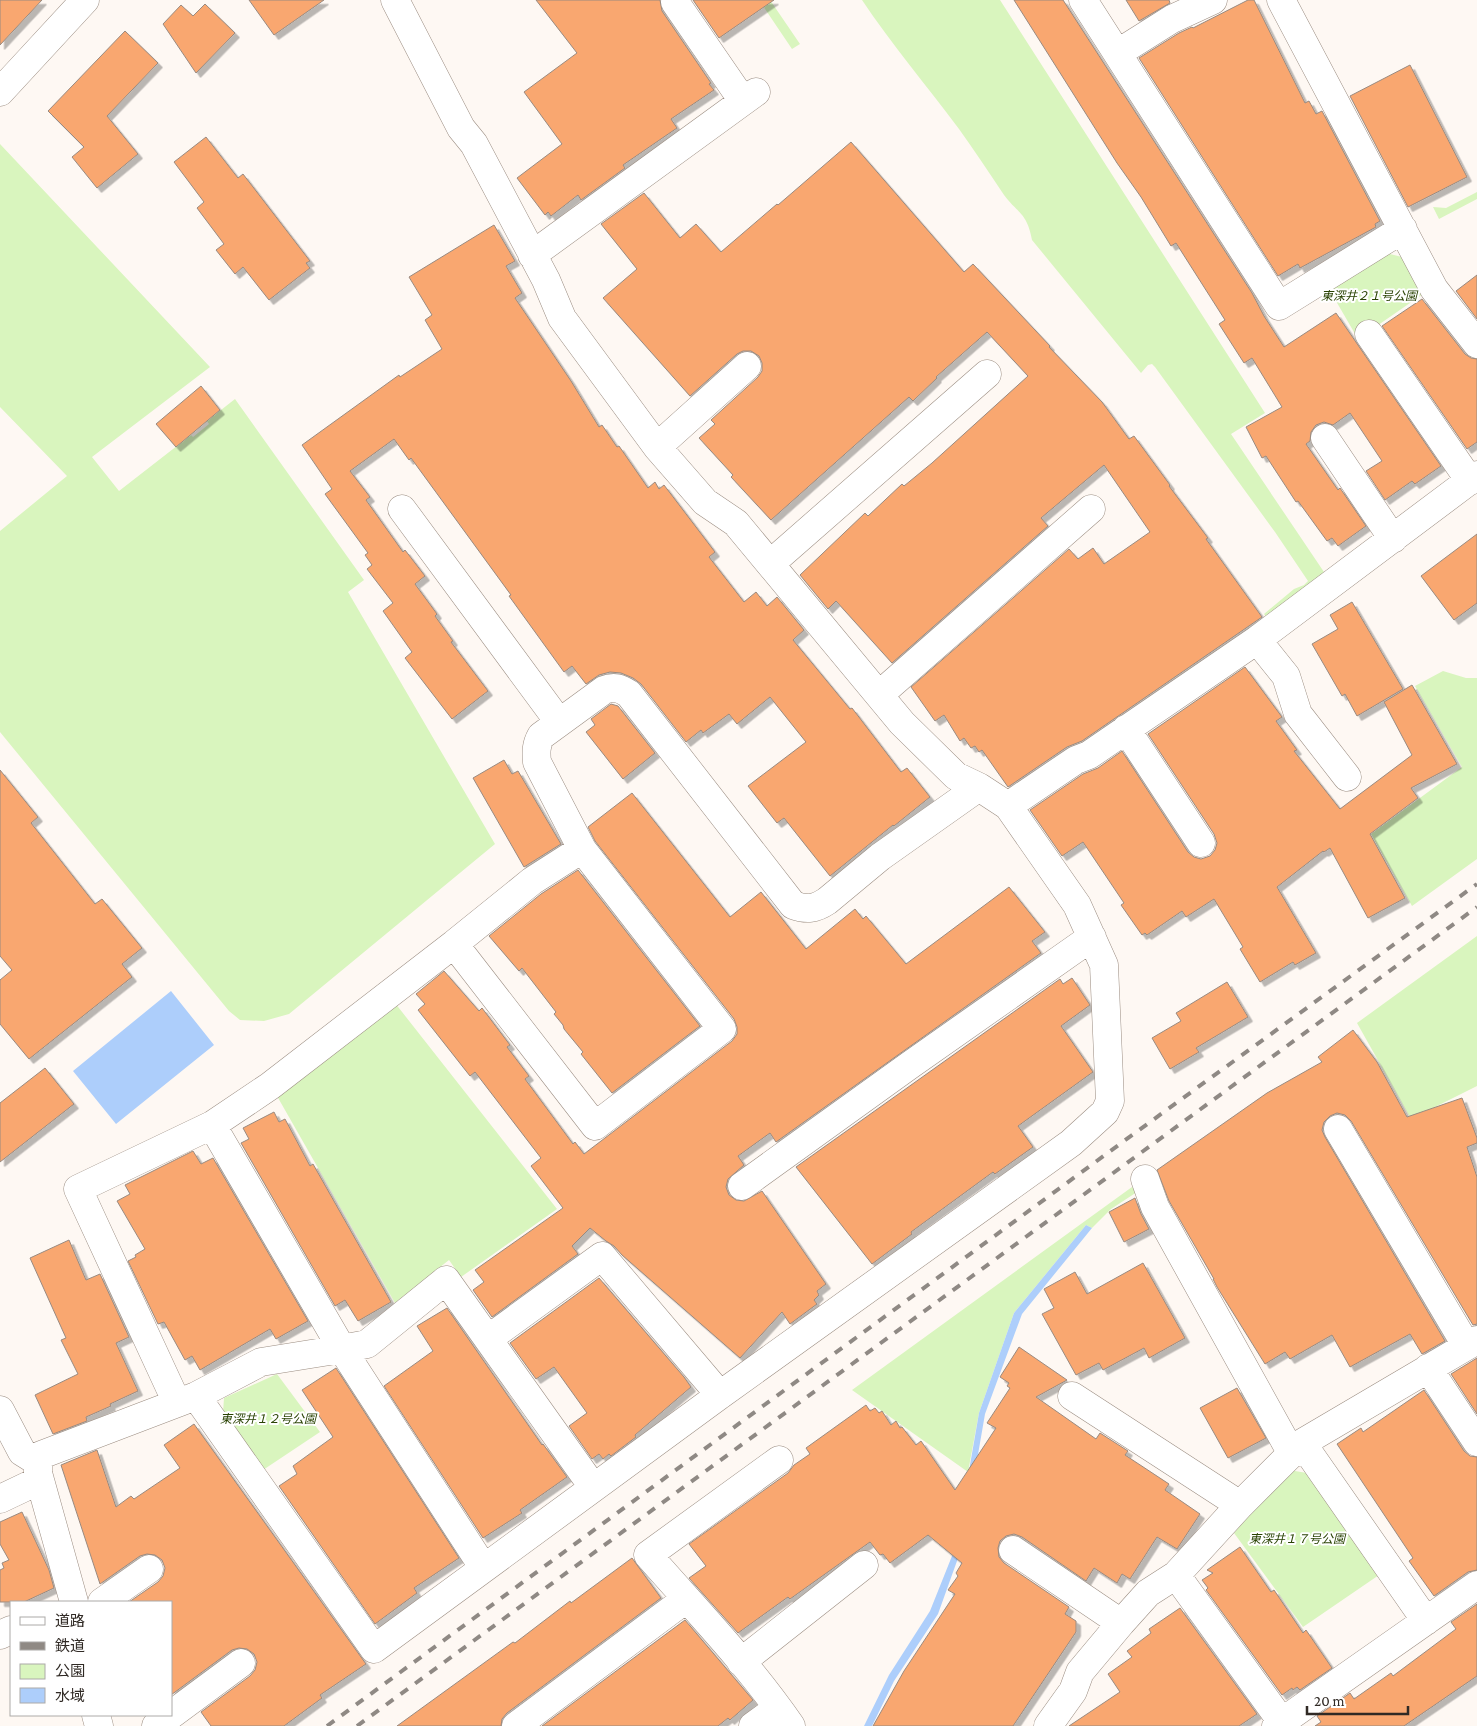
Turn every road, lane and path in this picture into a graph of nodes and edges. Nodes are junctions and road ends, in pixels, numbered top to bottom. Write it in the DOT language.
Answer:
graph roads {
  1 [pos="85,0"];
  2 [pos="395,0"];
  3 [pos="1083,0"];
  4 [pos="1213,0"];
  5 [pos="1281,0"];
  6 [pos="675,2"];
  7 [pos="1118,53"];
  8 [pos="0,92"];
  9 [pos="1403,229"];
  10 [pos="532,255"];
  11 [pos="1369,334"];
  12 [pos="1477,344"];
  13 [pos="747,366"];
  14 [pos="987,374"];
  15 [pos="1325,438"];
  16 [pos="657,447"];
  17 [pos="1473,478"];
  18 [pos="1091,509"];
  19 [pos="402,510"];
  20 [pos="1393,539"];
  21 [pos="770,564"];
  22 [pos="1257,640"];
  23 [pos="879,695"];
  24 [pos="559,722"];
  25 [pos="1126,729"];
  26 [pos="1347,777"];
  27 [pos="979,788"];
  28 [pos="1008,806"];
  29 [pos="1201,843"];
  30 [pos="582,849"];
  31 [pos="1092,937"];
  32 [pos="454,944"];
  33 [pos="212,1125"];
  34 [pos="1338,1129"];
  35 [pos="1145,1179"];
  36 [pos="742,1186"];
  37 [pos="488,1339"];
  38 [pos="1472,1343"];
  39 [pos="342,1349"];
  40 [pos="1428,1368"];
  41 [pos="720,1395"];
  42 [pos="1072,1396"];
  43 [pos="187,1400"];
  44 [pos="0,1410"];
  45 [pos="1477,1442"];
  46 [pos="1297,1449"];
  47 [pos="779,1460"];
  48 [pos="39,1471"];
  49 [pos="593,1487"];
  50 [pos="0,1499"];
  51 [pos="1240,1505"];
  52 [pos="1013,1550"];
  53 [pos="864,1566"];
  54 [pos="483,1567"];
  55 [pos="149,1569"];
  56 [pos="1176,1576"];
  57 [pos="1477,1585"];
  58 [pos="686,1600"];
  59 [pos="73,1601"];
  60 [pos="103,1601"];
  61 [pos="1426,1621"];
  62 [pos="1121,1622"];
  63 [pos="741,1662"];
  64 [pos="241,1663"];
  65 [pos="172,1714"];
  66 [pos="169,1716"];
  67 [pos="785,1717"];
  68 [pos="1279,1724"];
  69 [pos="156,1726"];
  70 [pos="516,1726"];
  71 [pos="753,1726"];
  72 [pos="1048,1726"];
  1 -- 8 [label="street"];
  2 -- 10 [label="street"];
  3 -- 7 [label="street"];
  4 -- 7 [label="street"];
  5 -- 9 [label="street"];
  6 -- 10 [label="street"];
  7 -- 9 [label="street"];
  9 -- 12 [label="street"];
  10 -- 16 [label="street"];
  11 -- 17 [label="street"];
  13 -- 16 [label="street"];
  14 -- 21 [label="street"];
  15 -- 20 [label="street"];
  16 -- 21 [label="street"];
  17 -- 20 [label="street"];
  18 -- 23 [label="street"];
  19 -- 24 [label="street"];
  20 -- 22 [label="street"];
  21 -- 23 [label="street"];
  22 -- 25 [label="street"];
  22 -- 26 [label="street"];
  23 -- 27 [label="street"];
  24 -- 27 [label="street"];
  24 -- 30 [label="street"];
  25 -- 28 [label="street"];
  25 -- 29 [label="street"];
  27 -- 28 [label="street"];
  28 -- 31 [label="street"];
  30 -- 32 [label="street"];
  30 -- 32 [label="street"];
  31 -- 36 [label="street"];
  31 -- 41 [label="street"];
  32 -- 33 [label="street"];
  33 -- 39 [label="street"];
  33 -- 43 [label="street"];
  34 -- 38 [label="street"];
  35 -- 46 [label="street"];
  37 -- 39 [label="street"];
  37 -- 41 [label="street"];
  37 -- 49 [label="street"];
  38 -- 40 [label="street"];
  39 -- 43 [label="street"];
  39 -- 54 [label="street"];
  40 -- 45 [label="street"];
  40 -- 46 [label="street"];
  41 -- 49 [label="street"];
  42 -- 51 [label="street"];
  43 -- 48 [label="street"];
  43 -- 54 [label="street"];
  44 -- 48 [label="street"];
  46 -- 51 [label="street"];
  46 -- 61 [label="street"];
  47 -- 58 [label="street"];
  48 -- 50 [label="street"];
  48 -- 59 [label="street"];
  49 -- 54 [label="street"];
  51 -- 56 [label="street"];
  52 -- 62 [label="street"];
  53 -- 63 [label="street"];
  55 -- 60 [label="street"];
  56 -- 62 [label="street"];
  56 -- 68 [label="street"];
  57 -- 61 [label="street"];
  58 -- 63 [label="street"];
  58 -- 70 [label="street"];
  61 -- 68 [label="street"];
  62 -- 72 [label="street"];
  63 -- 67 [label="street"];
  64 -- 65 [label="street"];
  66 -- 69 [label="street"];
  67 -- 71 [label="street"];
}
